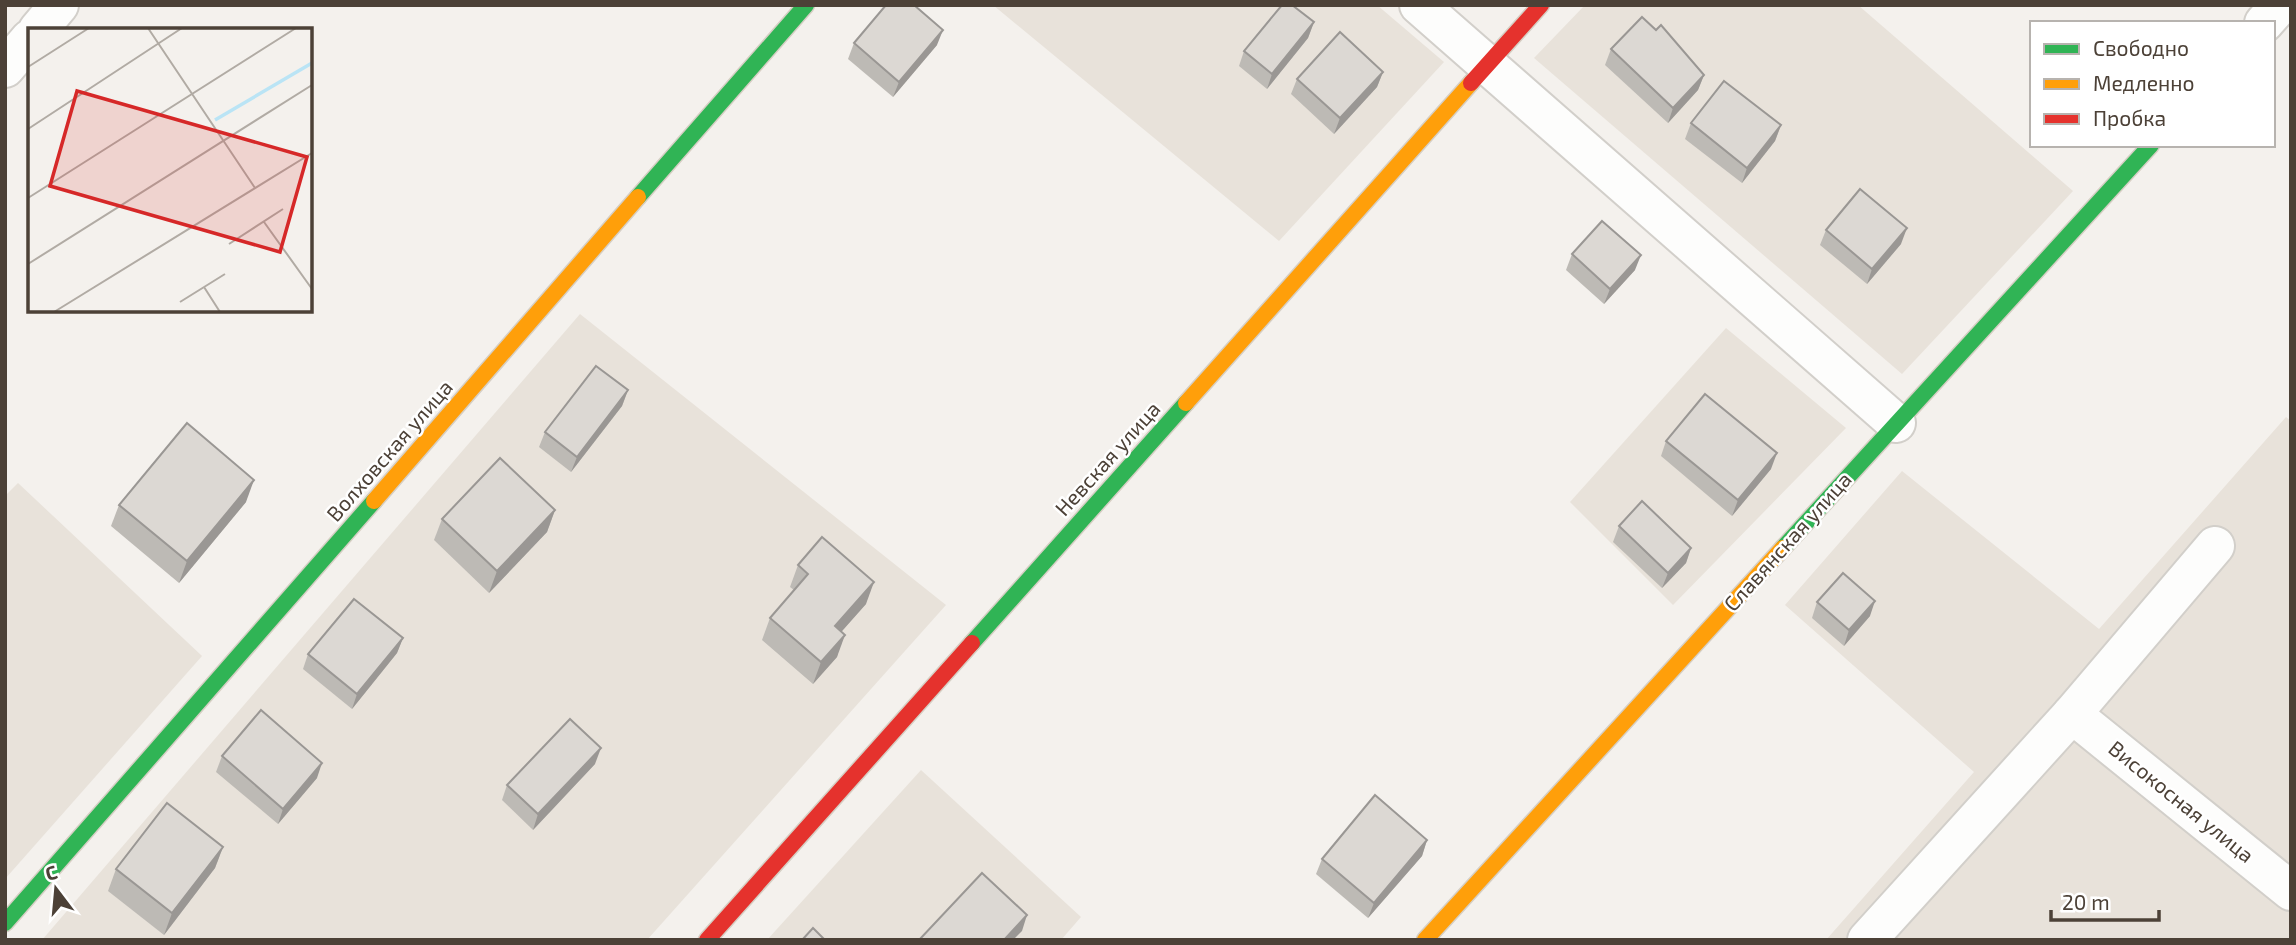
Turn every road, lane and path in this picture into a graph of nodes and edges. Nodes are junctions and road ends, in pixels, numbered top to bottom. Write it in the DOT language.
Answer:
graph roads {
  1 [pos="59,5"];
  2 [pos="806,5"];
  3 [pos="1419,5"];
  4 [pos="1541,5"];
  5 [pos="2280,5"];
  6 [pos="2265,21"];
  7 [pos="40,28"];
  8 [pos="28,41"];
  9 [pos="1488,64"];
  10 [pos="5,68"];
  11 [pos="2149,147"];
  12 [pos="1896,423"];
  13 [pos="2215,545"];
  14 [pos="2072,714"];
  15 [pos="2291,891"];
  16 [pos="5,923"];
  17 [pos="707,940"];
  18 [pos="1425,940"];
  19 [pos="1867,940"];
  1 -- 7 [label="street"];
  2 -- 16 [label="street, Волховская улица"];
  3 -- 9 [label="street"];
  4 -- 9 [label="street, Невская улица"];
  5 -- 6 [label="street"];
  8 -- 10 [label="street"];
  9 -- 12 [label="street"];
  9 -- 17 [label="street, Невская улица"];
  11 -- 12 [label="street, Славянская улица"];
  12 -- 18 [label="street, Славянская улица"];
  13 -- 14 [label="street"];
  14 -- 15 [label="street, Високосная улица"];
  14 -- 19 [label="street"];
}
